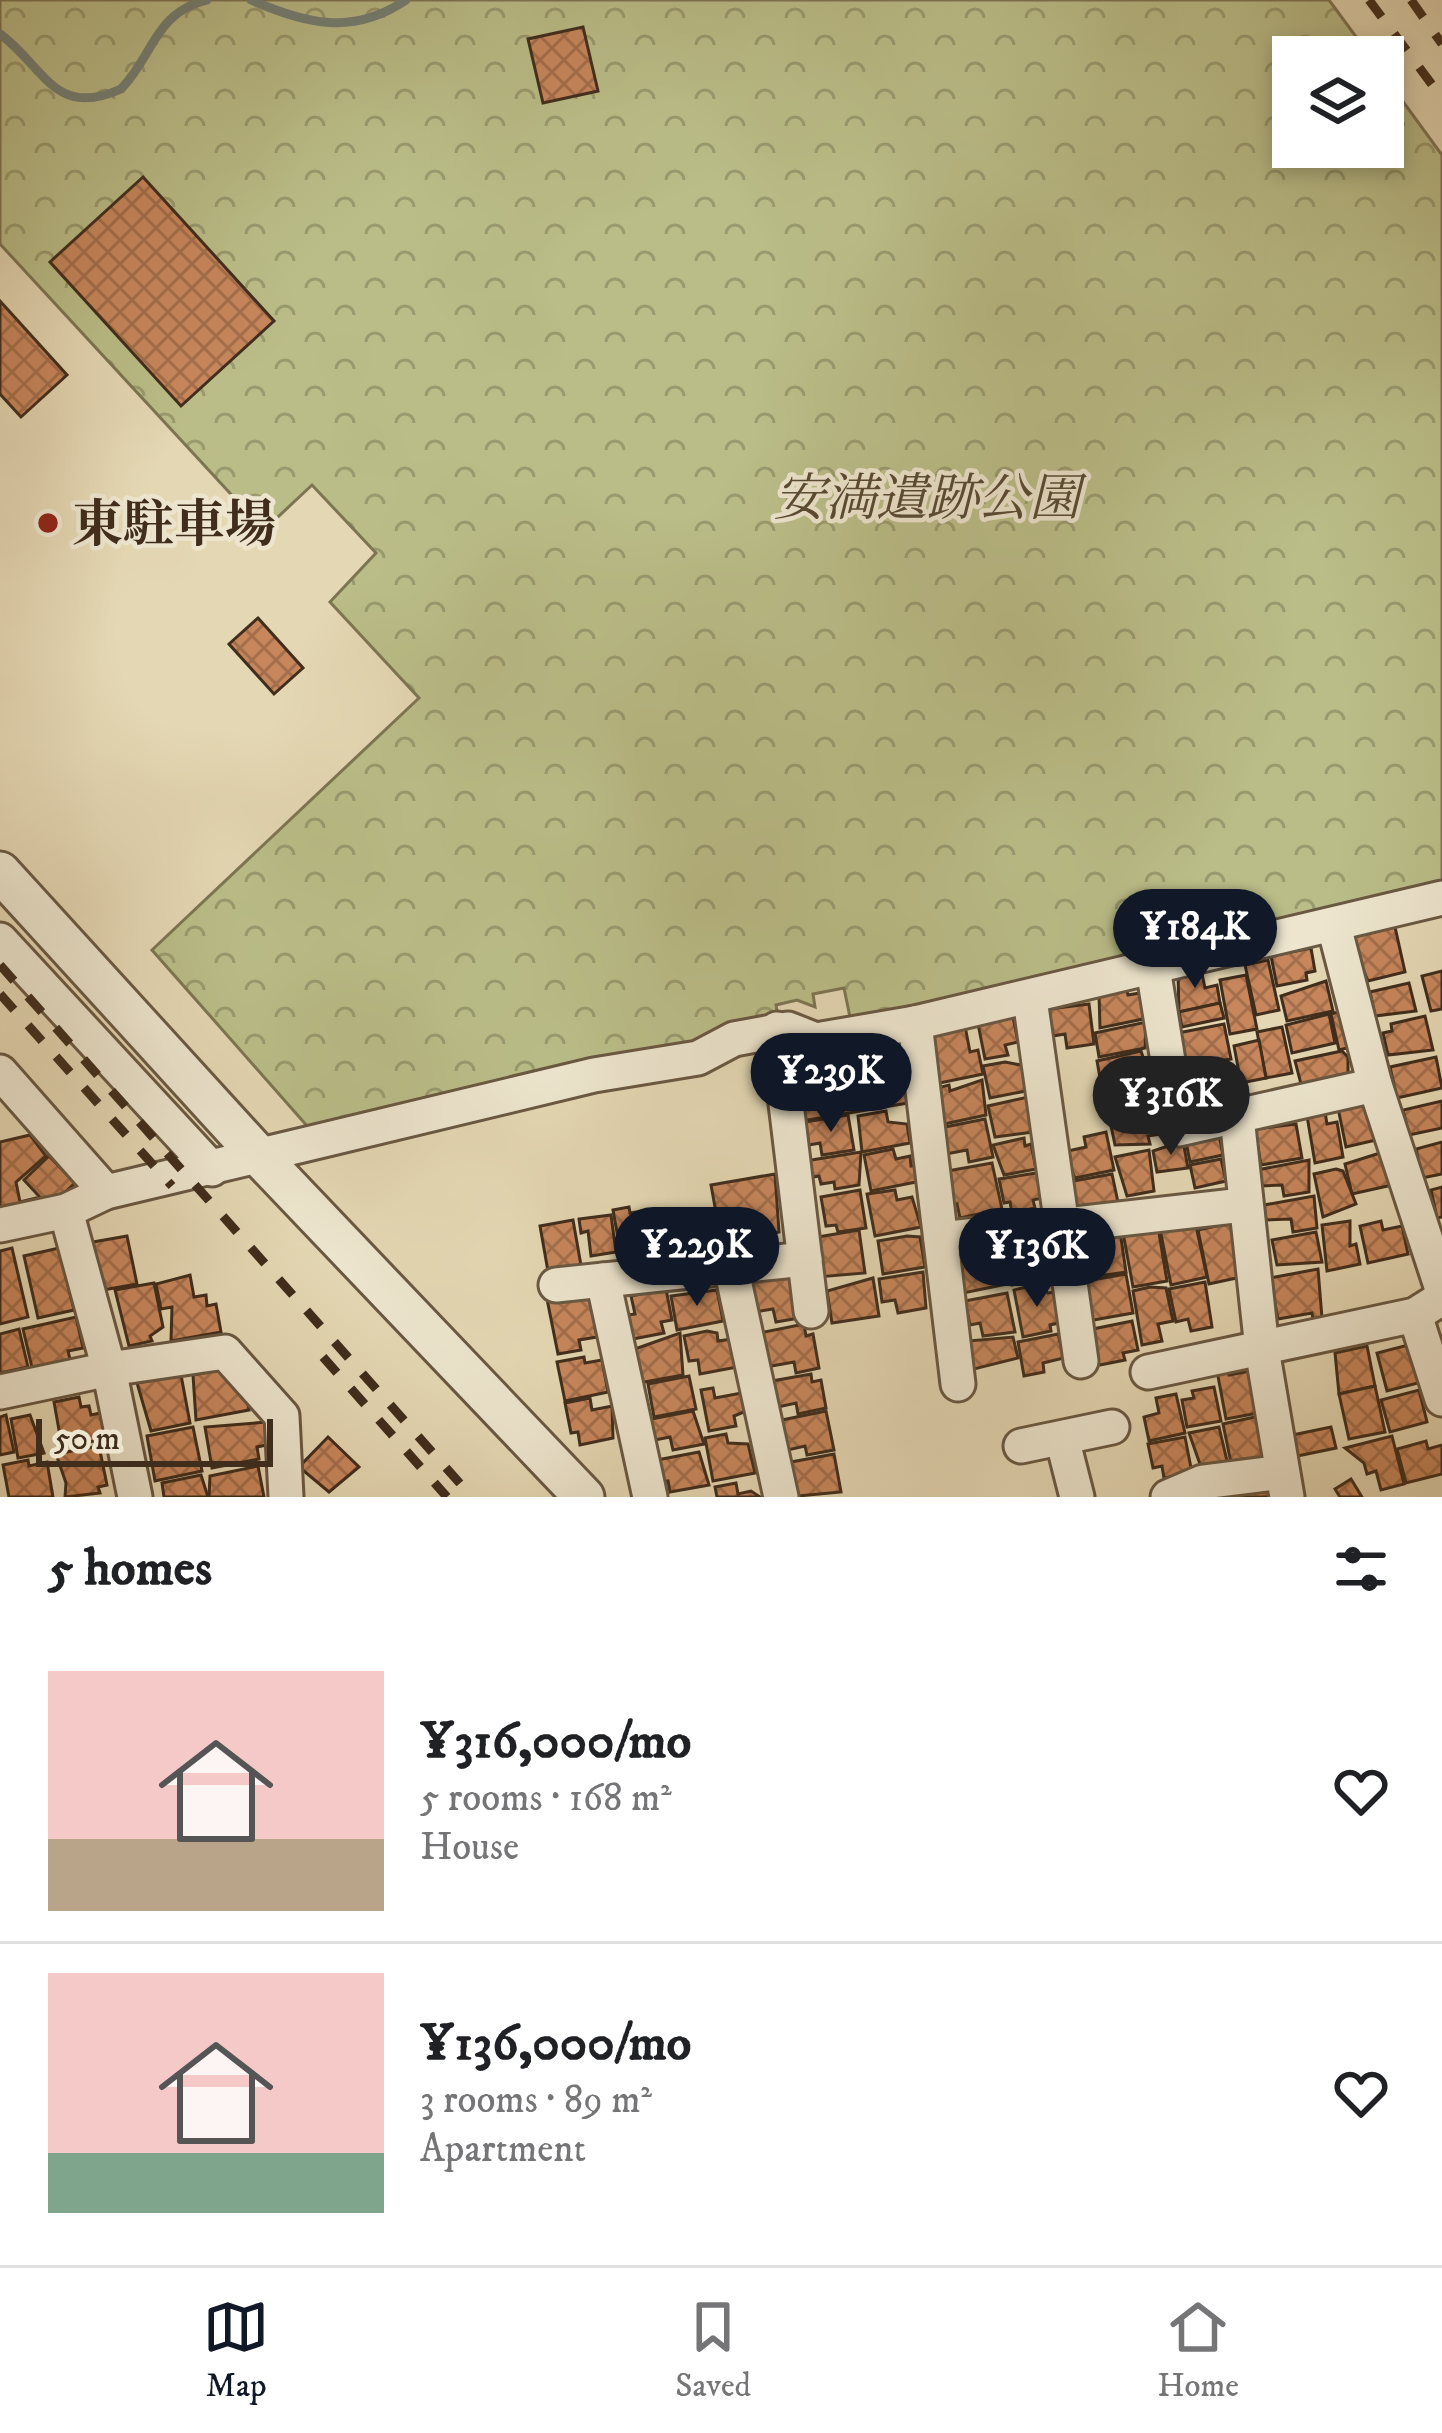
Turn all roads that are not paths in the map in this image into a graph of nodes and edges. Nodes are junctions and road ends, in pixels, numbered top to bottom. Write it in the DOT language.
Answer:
graph roads {
  1 [pos="0,872"];
  2 [pos="1442,898"];
  3 [pos="1334,926"];
  4 [pos="0,940"];
  5 [pos="1153,968"];
  6 [pos="1030,999"];
  7 [pos="915,1023"];
  8 [pos="777,1029"];
  9 [pos="0,1072"];
  10 [pos="1375,1085"];
  11 [pos="1237,1117"];
  12 [pos="260,1156"];
  13 [pos="212,1169"];
  14 [pos="106,1192"];
  15 [pos="1243,1205"];
  16 [pos="66,1210"];
  17 [pos="0,1225"];
  18 [pos="1061,1225"];
  19 [pos="941,1239"];
  20 [pos="805,1259"];
  21 [pos="731,1267"];
  22 [pos="603,1280"];
  23 [pos="556,1285"];
  24 [pos="1433,1301"];
  25 [pos="811,1311"];
  26 [pos="1262,1348"];
  27 [pos="1081,1361"];
  28 [pos="109,1369"];
  29 [pos="1148,1372"];
  30 [pos="958,1384"];
  31 [pos="0,1392"];
  32 [pos="1442,1399"];
  33 [pos="1112,1427"];
  34 [pos="1062,1438"];
  35 [pos="1021,1446"];
  36 [pos="1285,1484"];
  37 [pos="135,1497"];
  38 [pos="286,1497"];
  39 [pos="584,1497"];
  40 [pos="650,1497"];
  41 [pos="781,1497"];
  42 [pos="1077,1497"];
  43 [pos="1168,1497"];
  1 -- 12 [label="street"];
  2 -- 3 [label="street"];
  3 -- 5 [label="street"];
  3 -- 10 [label="street"];
  4 -- 13 [label="street"];
  5 -- 6 [label="street"];
  5 -- 11 [label="street"];
  6 -- 7 [label="street"];
  6 -- 18 [label="street"];
  7 -- 8 [label="street"];
  7 -- 19 [label="street"];
  8 -- 12 [label="street"];
  8 -- 20 [label="street"];
  9 -- 14 [label="street"];
  10 -- 11 [label="street"];
  10 -- 24 [label="street"];
  11 -- 15 [label="street"];
  12 -- 13 [label="street"];
  12 -- 39 [label="street"];
  13 -- 14 [label="street"];
  14 -- 16 [label="street"];
  15 -- 18 [label="street"];
  15 -- 26 [label="street"];
  16 -- 17 [label="street"];
  16 -- 28 [label="street"];
  18 -- 19 [label="street"];
  18 -- 27 [label="street"];
  19 -- 30 [label="street"];
  20 -- 21 [label="street"];
  20 -- 25 [label="street"];
  21 -- 22 [label="street"];
  21 -- 41 [label="street"];
  22 -- 23 [label="street"];
  22 -- 40 [label="street"];
  24 -- 26 [label="street"];
  24 -- 32 [label="street"];
  26 -- 29 [label="street"];
  26 -- 36 [label="street"];
  28 -- 31 [label="street"];
  28 -- 37 [label="street"];
  28 -- 38 [label="street"];
  33 -- 34 [label="street"];
  34 -- 35 [label="street"];
  34 -- 42 [label="street"];
  36 -- 43 [label="street"];
}
